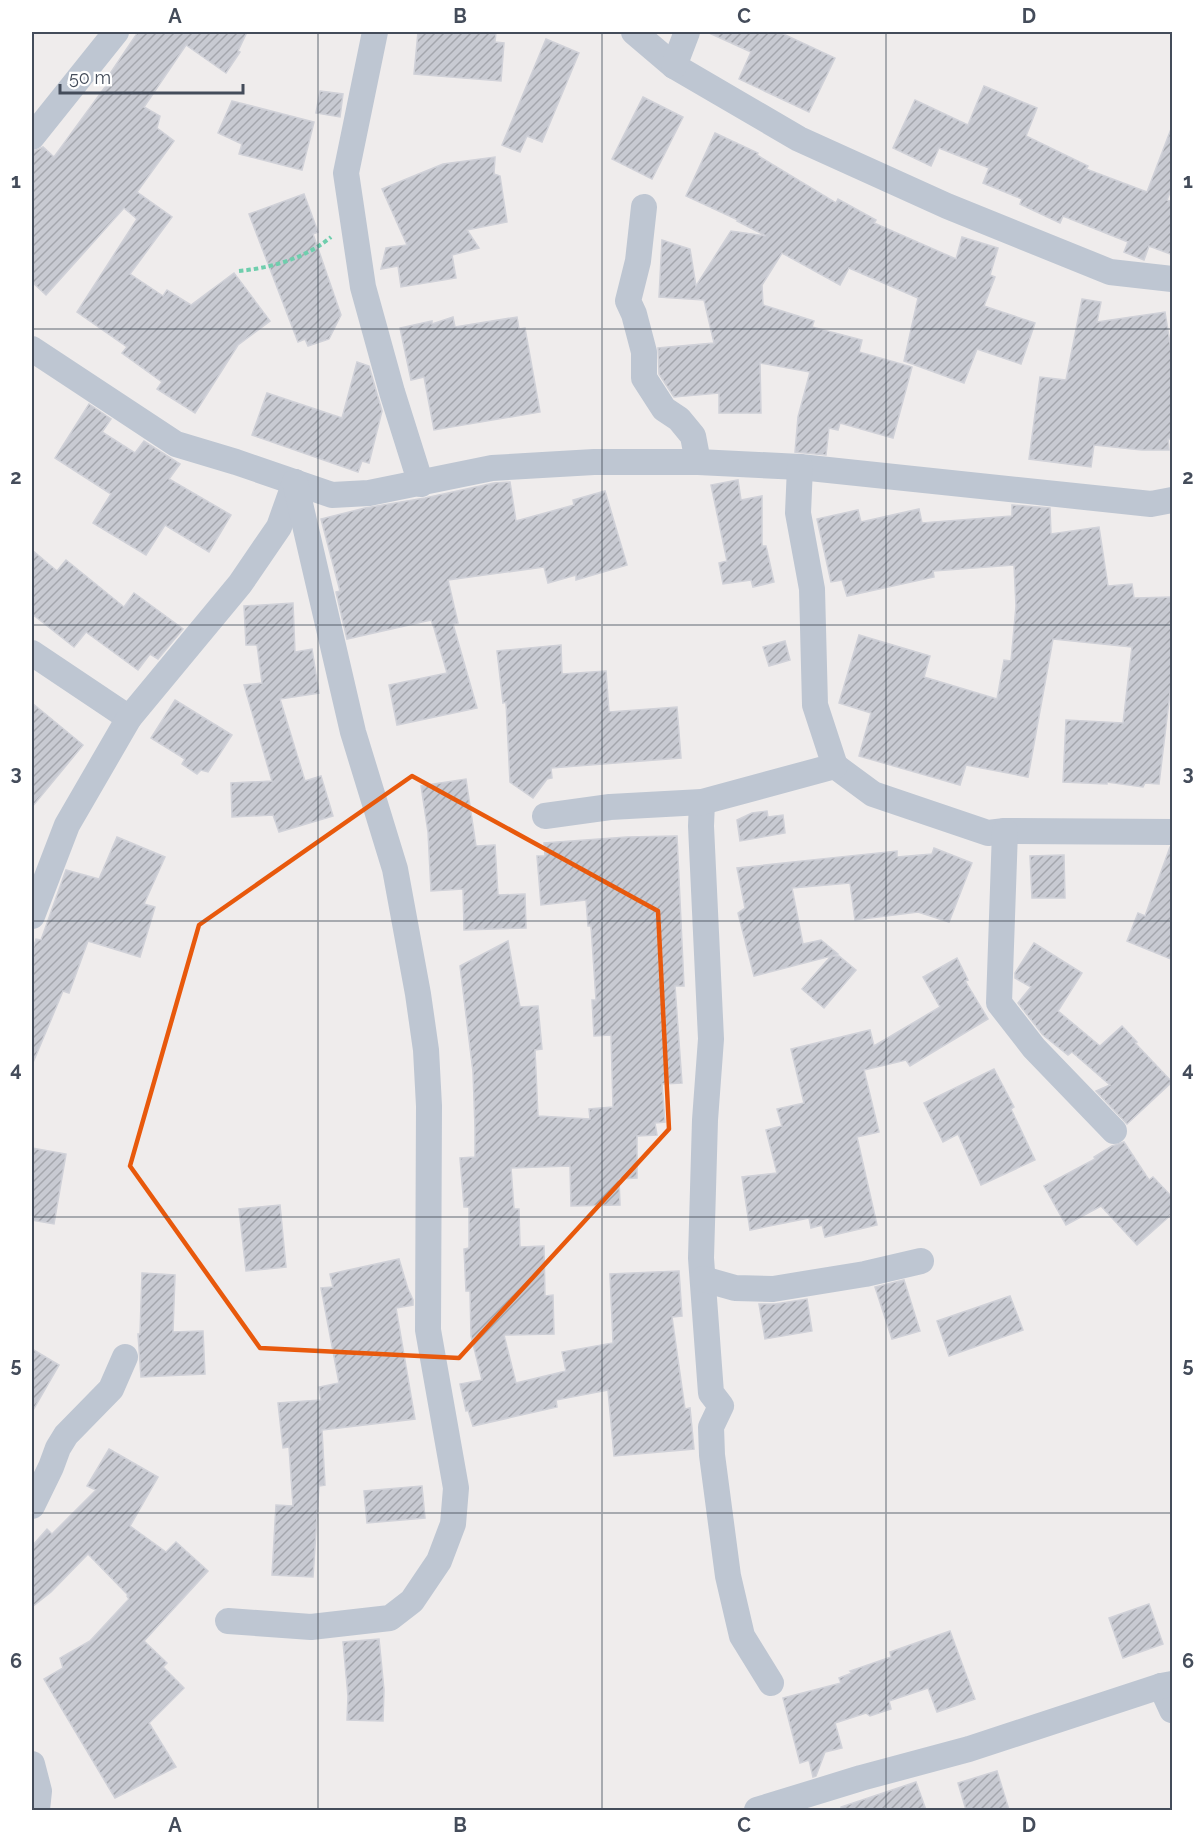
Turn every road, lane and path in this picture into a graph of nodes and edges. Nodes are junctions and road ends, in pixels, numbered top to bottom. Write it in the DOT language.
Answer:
graph roads {
  1 [pos="116,32"];
  2 [pos="375,32"];
  3 [pos="634,32"];
  4 [pos="687,32"];
  5 [pos="674,66"];
  6 [pos="32,137"];
  7 [pos="644,207"];
  8 [pos="352,215"];
  9 [pos="238,271"];
  10 [pos="1173,279"];
  11 [pos="32,350"];
  12 [pos="698,462"];
  13 [pos="800,468"];
  14 [pos="295,482"];
  15 [pos="421,484"];
  16 [pos="1173,500"];
  17 [pos="32,653"];
  18 [pos="129,718"];
  19 [pos="835,766"];
  20 [pos="702,802"];
  21 [pos="545,816"];
  22 [pos="1005,831"];
  23 [pos="1173,832"];
  24 [pos="32,916"];
  25 [pos="1114,1131"];
  26 [pos="921,1261"];
  27 [pos="703,1279"];
  28 [pos="125,1357"];
  29 [pos="32,1506"];
  30 [pos="228,1621"];
  31 [pos="771,1683"];
  32 [pos="1167,1685"];
  33 [pos="1173,1710"];
  34 [pos="32,1764"];
  35 [pos="37,1810"];
  36 [pos="757,1810"];
  1 -- 6 [label="street"];
  2 -- 8 [label="street"];
  3 -- 5 [label="street"];
  4 -- 5 [label="street"];
  5 -- 10 [label="street"];
  7 -- 12 [label="street"];
  8 -- 9 [label="path"];
  8 -- 15 [label="street"];
  11 -- 14 [label="street"];
  12 -- 13 [label="street"];
  12 -- 15 [label="street"];
  13 -- 16 [label="street"];
  13 -- 19 [label="street"];
  14 -- 15 [label="street"];
  14 -- 18 [label="street"];
  14 -- 30 [label="street"];
  17 -- 18 [label="street"];
  18 -- 24 [label="street"];
  19 -- 20 [label="street"];
  19 -- 22 [label="street"];
  20 -- 21 [label="street"];
  20 -- 27 [label="street"];
  22 -- 23 [label="street"];
  22 -- 25 [label="street"];
  26 -- 27 [label="street"];
  27 -- 31 [label="street"];
  28 -- 29 [label="street"];
  32 -- 33 [label="street"];
  32 -- 36 [label="street"];
  34 -- 35 [label="street"];
}
